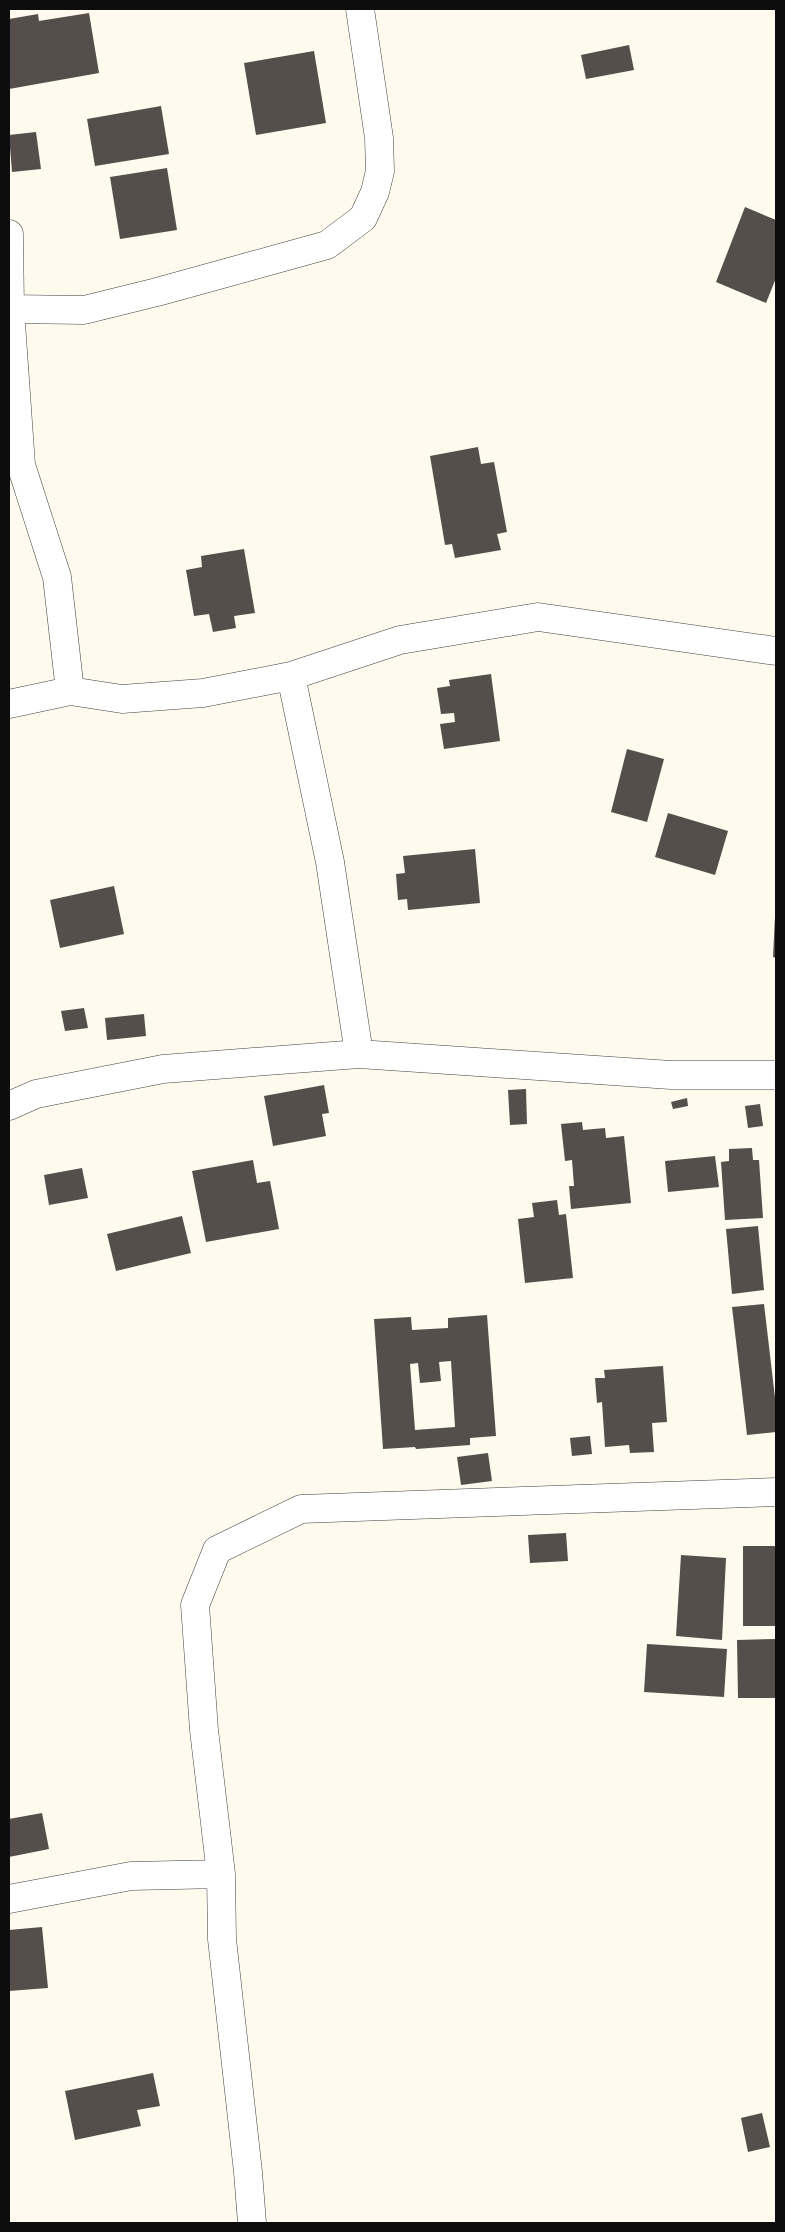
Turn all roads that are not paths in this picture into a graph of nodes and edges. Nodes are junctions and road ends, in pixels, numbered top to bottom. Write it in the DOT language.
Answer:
graph roads {
  1 [pos="360,9"];
  2 [pos="9,234"];
  3 [pos="10,309"];
  4 [pos="776,651"];
  5 [pos="291,676"];
  6 [pos="70,691"];
  7 [pos="9,704"];
  8 [pos="359,1054"];
  9 [pos="776,1075"];
  10 [pos="9,1106"];
  11 [pos="776,1492"];
  12 [pos="221,1874"];
  13 [pos="9,1900"];
  14 [pos="252,2223"];
  1 -- 3 [label="street"];
  2 -- 3 [label="street"];
  3 -- 6 [label="street"];
  4 -- 5 [label="street"];
  5 -- 6 [label="street"];
  5 -- 8 [label="street"];
  6 -- 7 [label="street"];
  8 -- 9 [label="street"];
  8 -- 10 [label="street"];
  11 -- 12 [label="street"];
  12 -- 13 [label="street"];
  12 -- 14 [label="street"];
}
